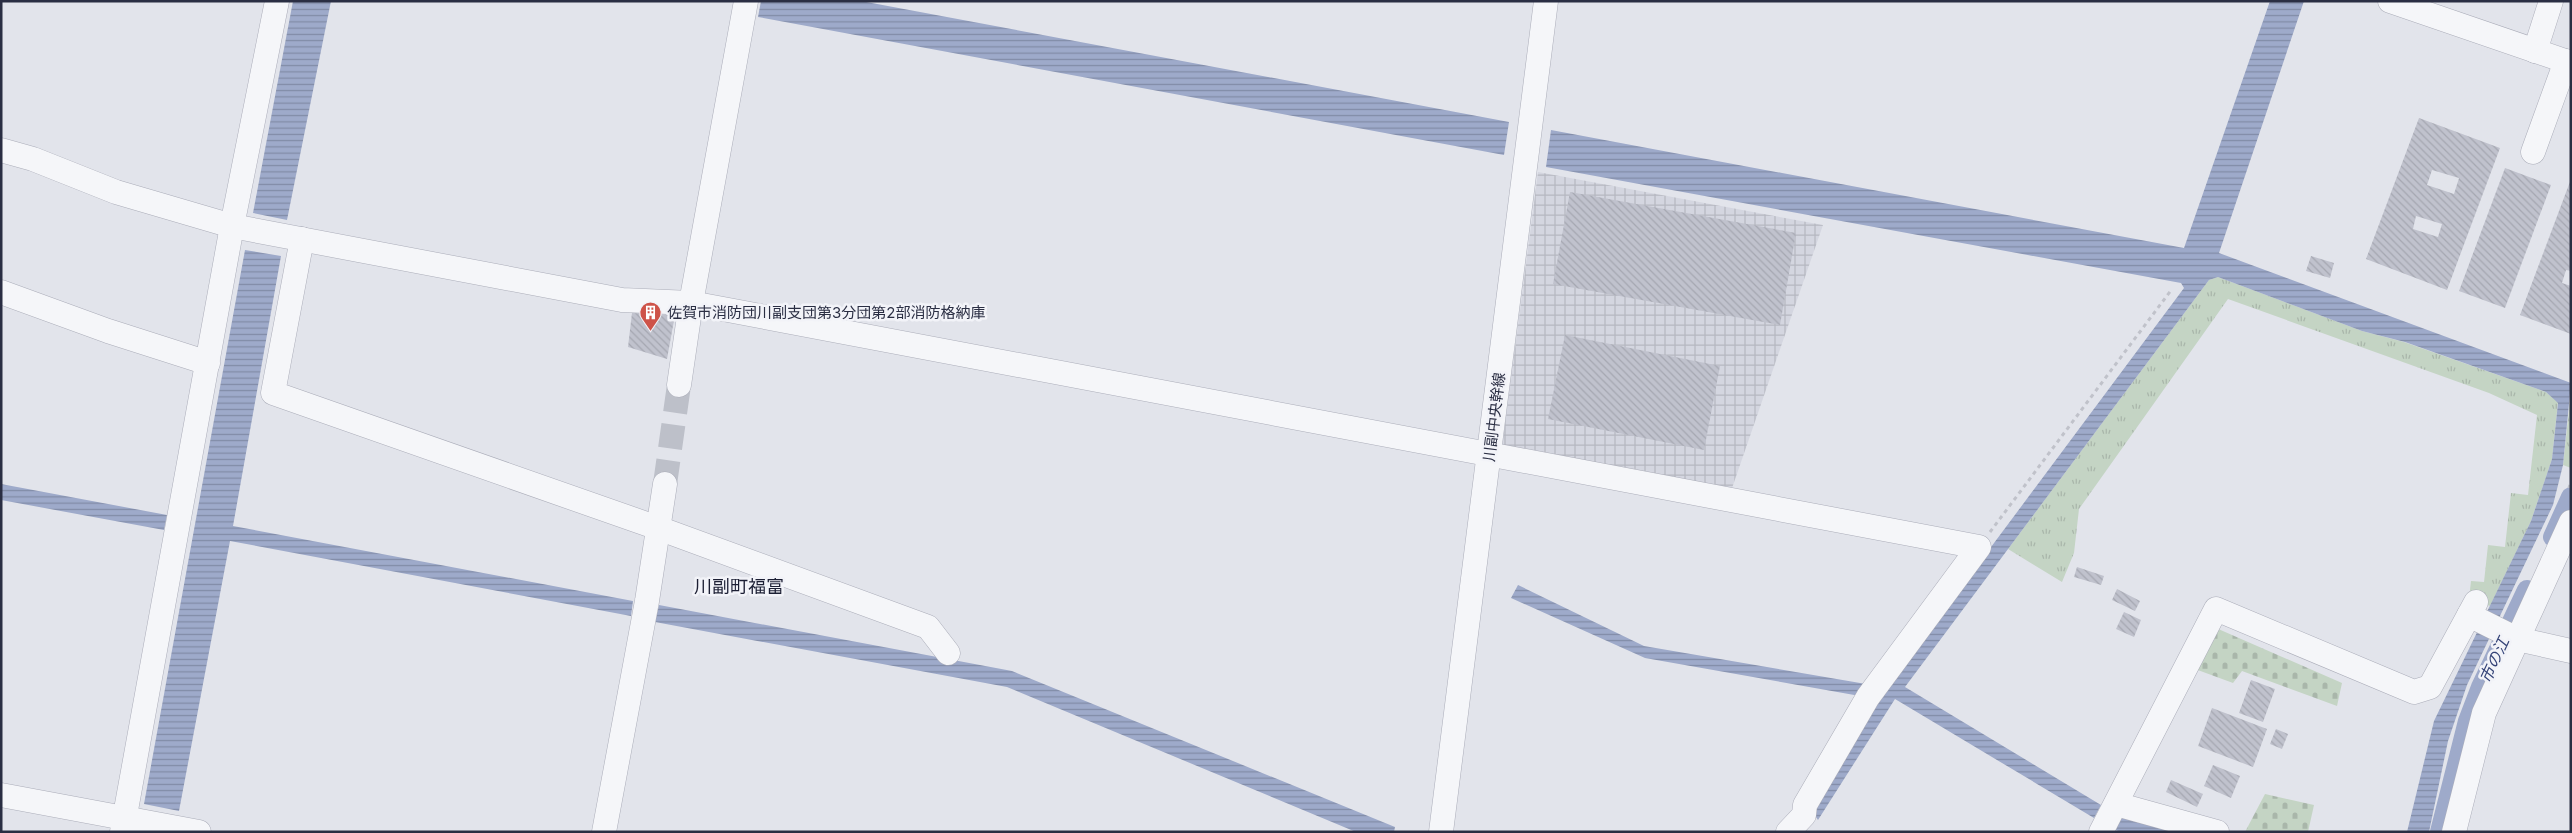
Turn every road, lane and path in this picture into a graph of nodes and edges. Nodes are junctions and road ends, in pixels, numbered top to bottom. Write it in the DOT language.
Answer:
graph roads {
  1 [pos="277,1"];
  2 [pos="746,1"];
  3 [pos="1546,1"];
  4 [pos="2390,1"];
  5 [pos="2551,1"];
  6 [pos="2535,51"];
  7 [pos="2568,62"];
  8 [pos="1,150"];
  9 [pos="2533,152"];
  10 [pos="232,226"];
  11 [pos="302,239"];
  12 [pos="2172,289"];
  13 [pos="1,292"];
  14 [pos="691,303"];
  15 [pos="208,363"];
  16 [pos="680,385"];
  17 [pos="1489,453"];
  18 [pos="665,484"];
  19 [pos="2571,522"];
  20 [pos="658,528"];
  21 [pos="1979,547"];
  22 [pos="2517,639"];
  23 [pos="2571,651"];
  24 [pos="948,653"];
  25 [pos="1,795"];
  26 [pos="2116,804"];
  27 [pos="124,825"];
  28 [pos="199,832"];
  29 [pos="604,832"];
  30 [pos="1441,832"];
  31 [pos="1788,832"];
  32 [pos="2101,832"];
  33 [pos="2217,832"];
  34 [pos="2454,832"];
  1 -- 10 [label="street"];
  2 -- 14 [label="street"];
  3 -- 17 [label="street, 川副中央幹線"];
  4 -- 6 [label="street"];
  5 -- 6 [label="street"];
  6 -- 7 [label="street"];
  7 -- 9 [label="street"];
  8 -- 10 [label="street"];
  10 -- 11 [label="street"];
  10 -- 15 [label="street"];
  11 -- 14 [label="street"];
  11 -- 20 [label="street"];
  12 -- 21 [label="path"];
  13 -- 15 [label="street"];
  14 -- 16 [label="street"];
  14 -- 17 [label="street"];
  15 -- 27 [label="street"];
  17 -- 21 [label="street"];
  17 -- 30 [label="street, 川副中央幹線"];
  18 -- 20 [label="street"];
  19 -- 22 [label="street"];
  20 -- 24 [label="street"];
  20 -- 29 [label="street"];
  21 -- 31 [label="street"];
  22 -- 23 [label="street"];
  22 -- 26 [label="street"];
  22 -- 34 [label="street"];
  25 -- 27 [label="street"];
  26 -- 32 [label="street"];
  26 -- 33 [label="street"];
  27 -- 28 [label="street"];
}
